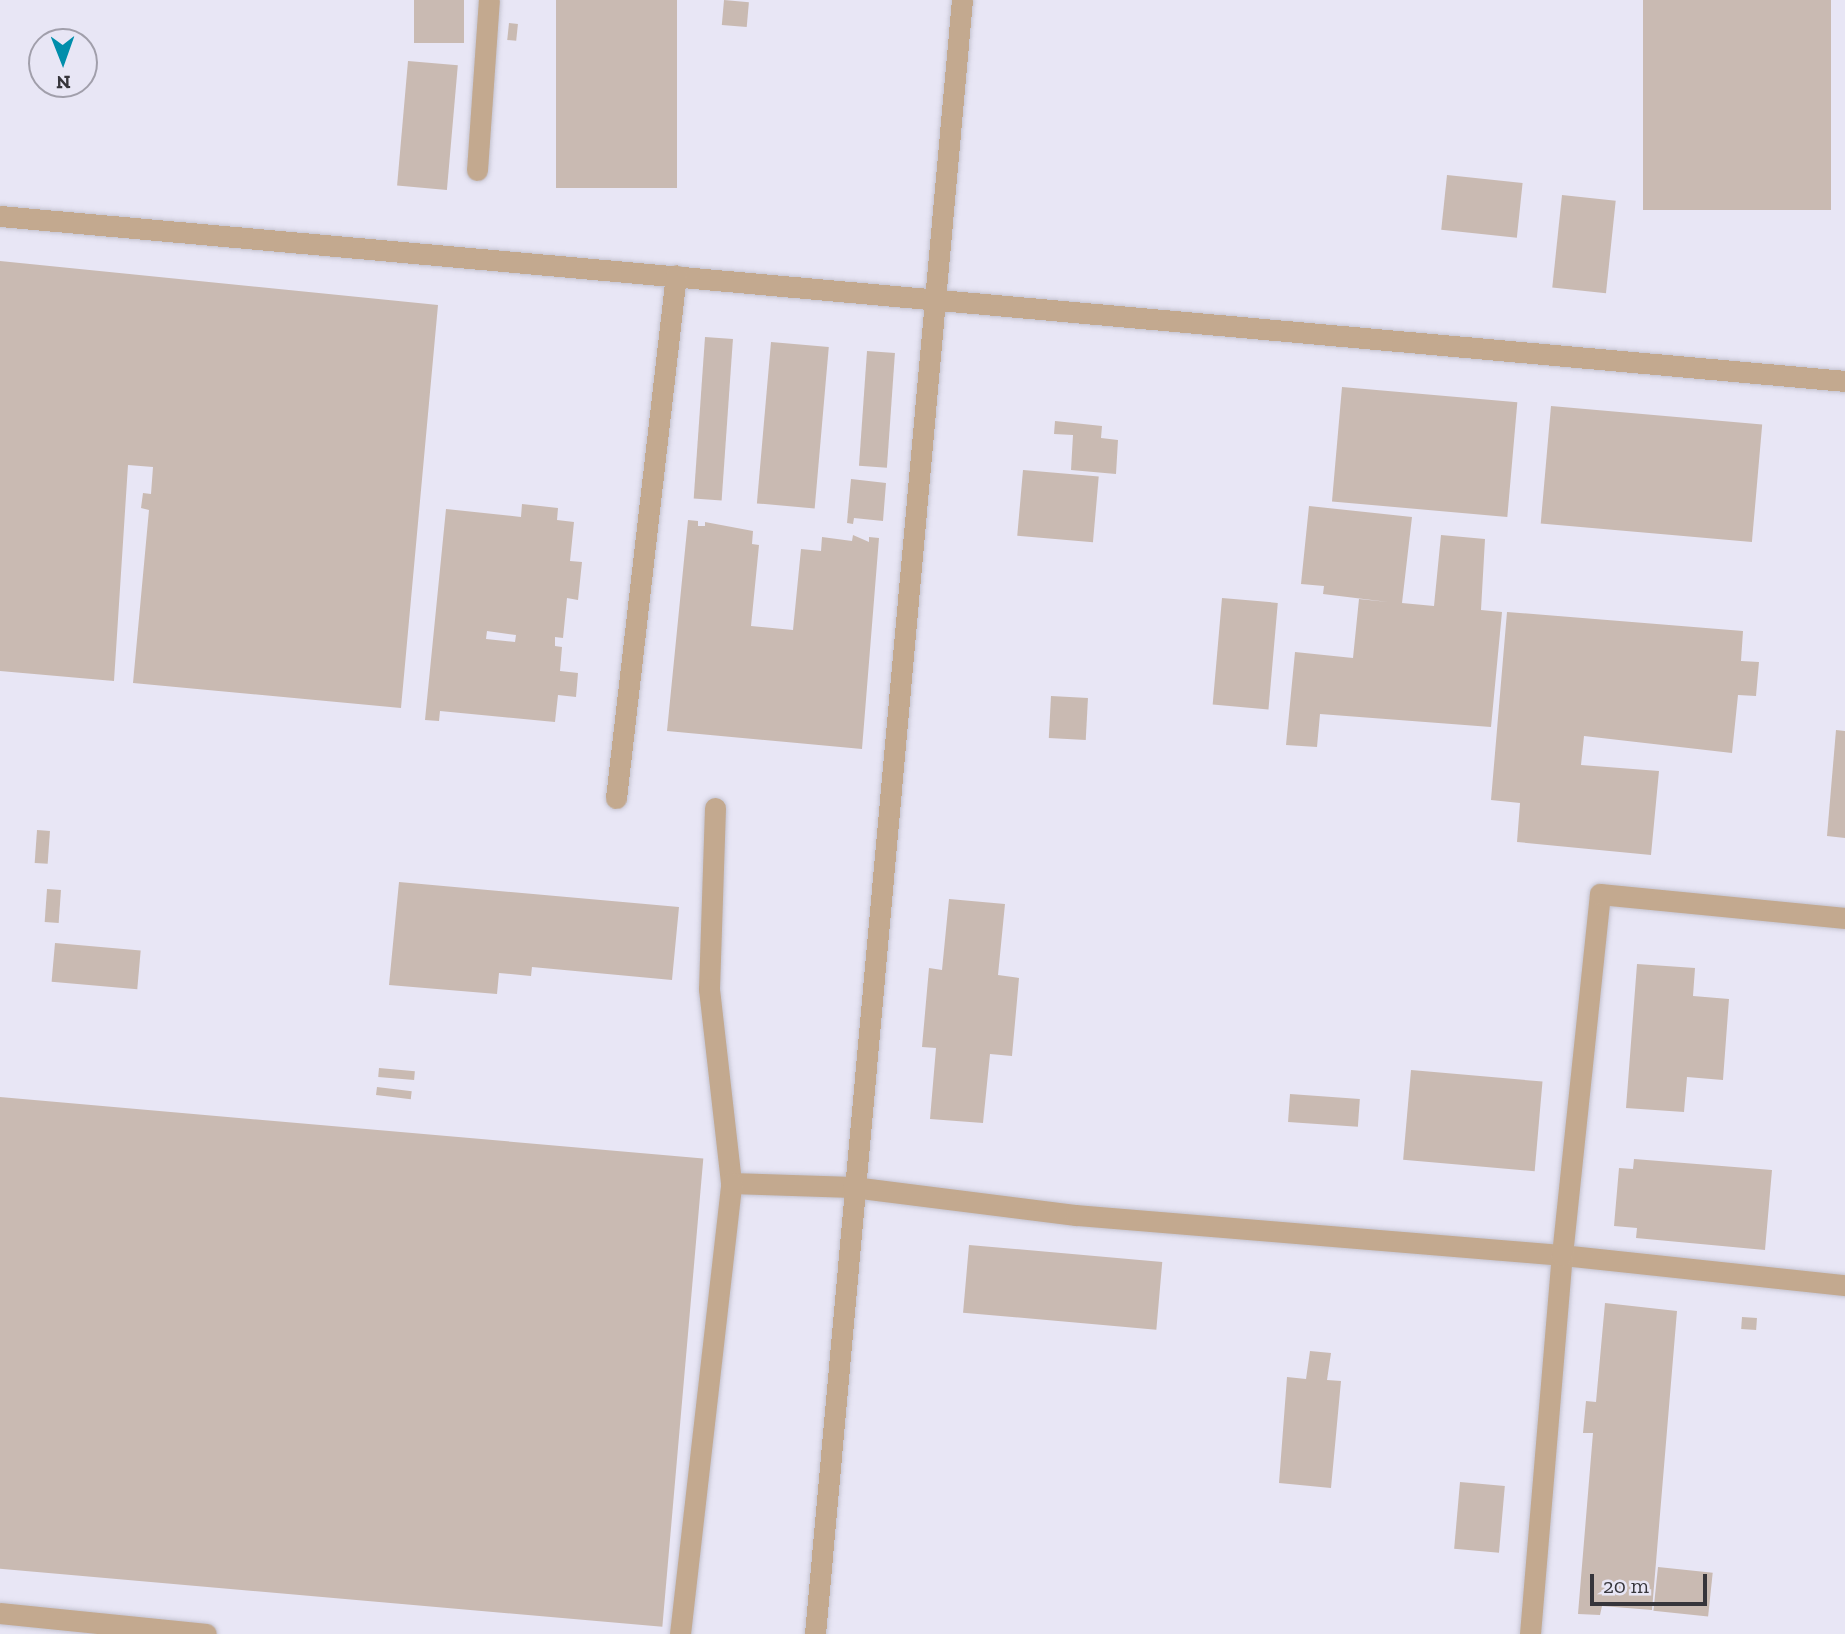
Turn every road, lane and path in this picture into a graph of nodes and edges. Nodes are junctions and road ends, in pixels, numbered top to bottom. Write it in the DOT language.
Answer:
graph roads {
  1 [pos="489,0"];
  2 [pos="962,0"];
  3 [pos="477,170"];
  4 [pos="0,216"];
  5 [pos="676,275"];
  6 [pos="935,298"];
  7 [pos="1845,381"];
  8 [pos="616,798"];
  9 [pos="715,808"];
  10 [pos="1845,918"];
  11 [pos="731,1183"];
  12 [pos="853,1187"];
  13 [pos="1562,1255"];
  14 [pos="1845,1285"];
  15 [pos="0,1613"];
  16 [pos="206,1634"];
  17 [pos="680,1634"];
  18 [pos="815,1634"];
  19 [pos="1530,1634"];
  1 -- 3 [label="lane"];
  2 -- 6 [label="lane"];
  4 -- 5 [label="lane"];
  5 -- 6 [label="lane"];
  5 -- 8 [label="lane"];
  6 -- 7 [label="lane"];
  6 -- 12 [label="lane"];
  9 -- 11 [label="lane"];
  10 -- 13 [label="lane"];
  11 -- 12 [label="lane"];
  11 -- 17 [label="lane"];
  12 -- 13 [label="lane"];
  12 -- 18 [label="lane"];
  13 -- 14 [label="lane"];
  13 -- 19 [label="lane"];
  15 -- 16 [label="lane"];
}
